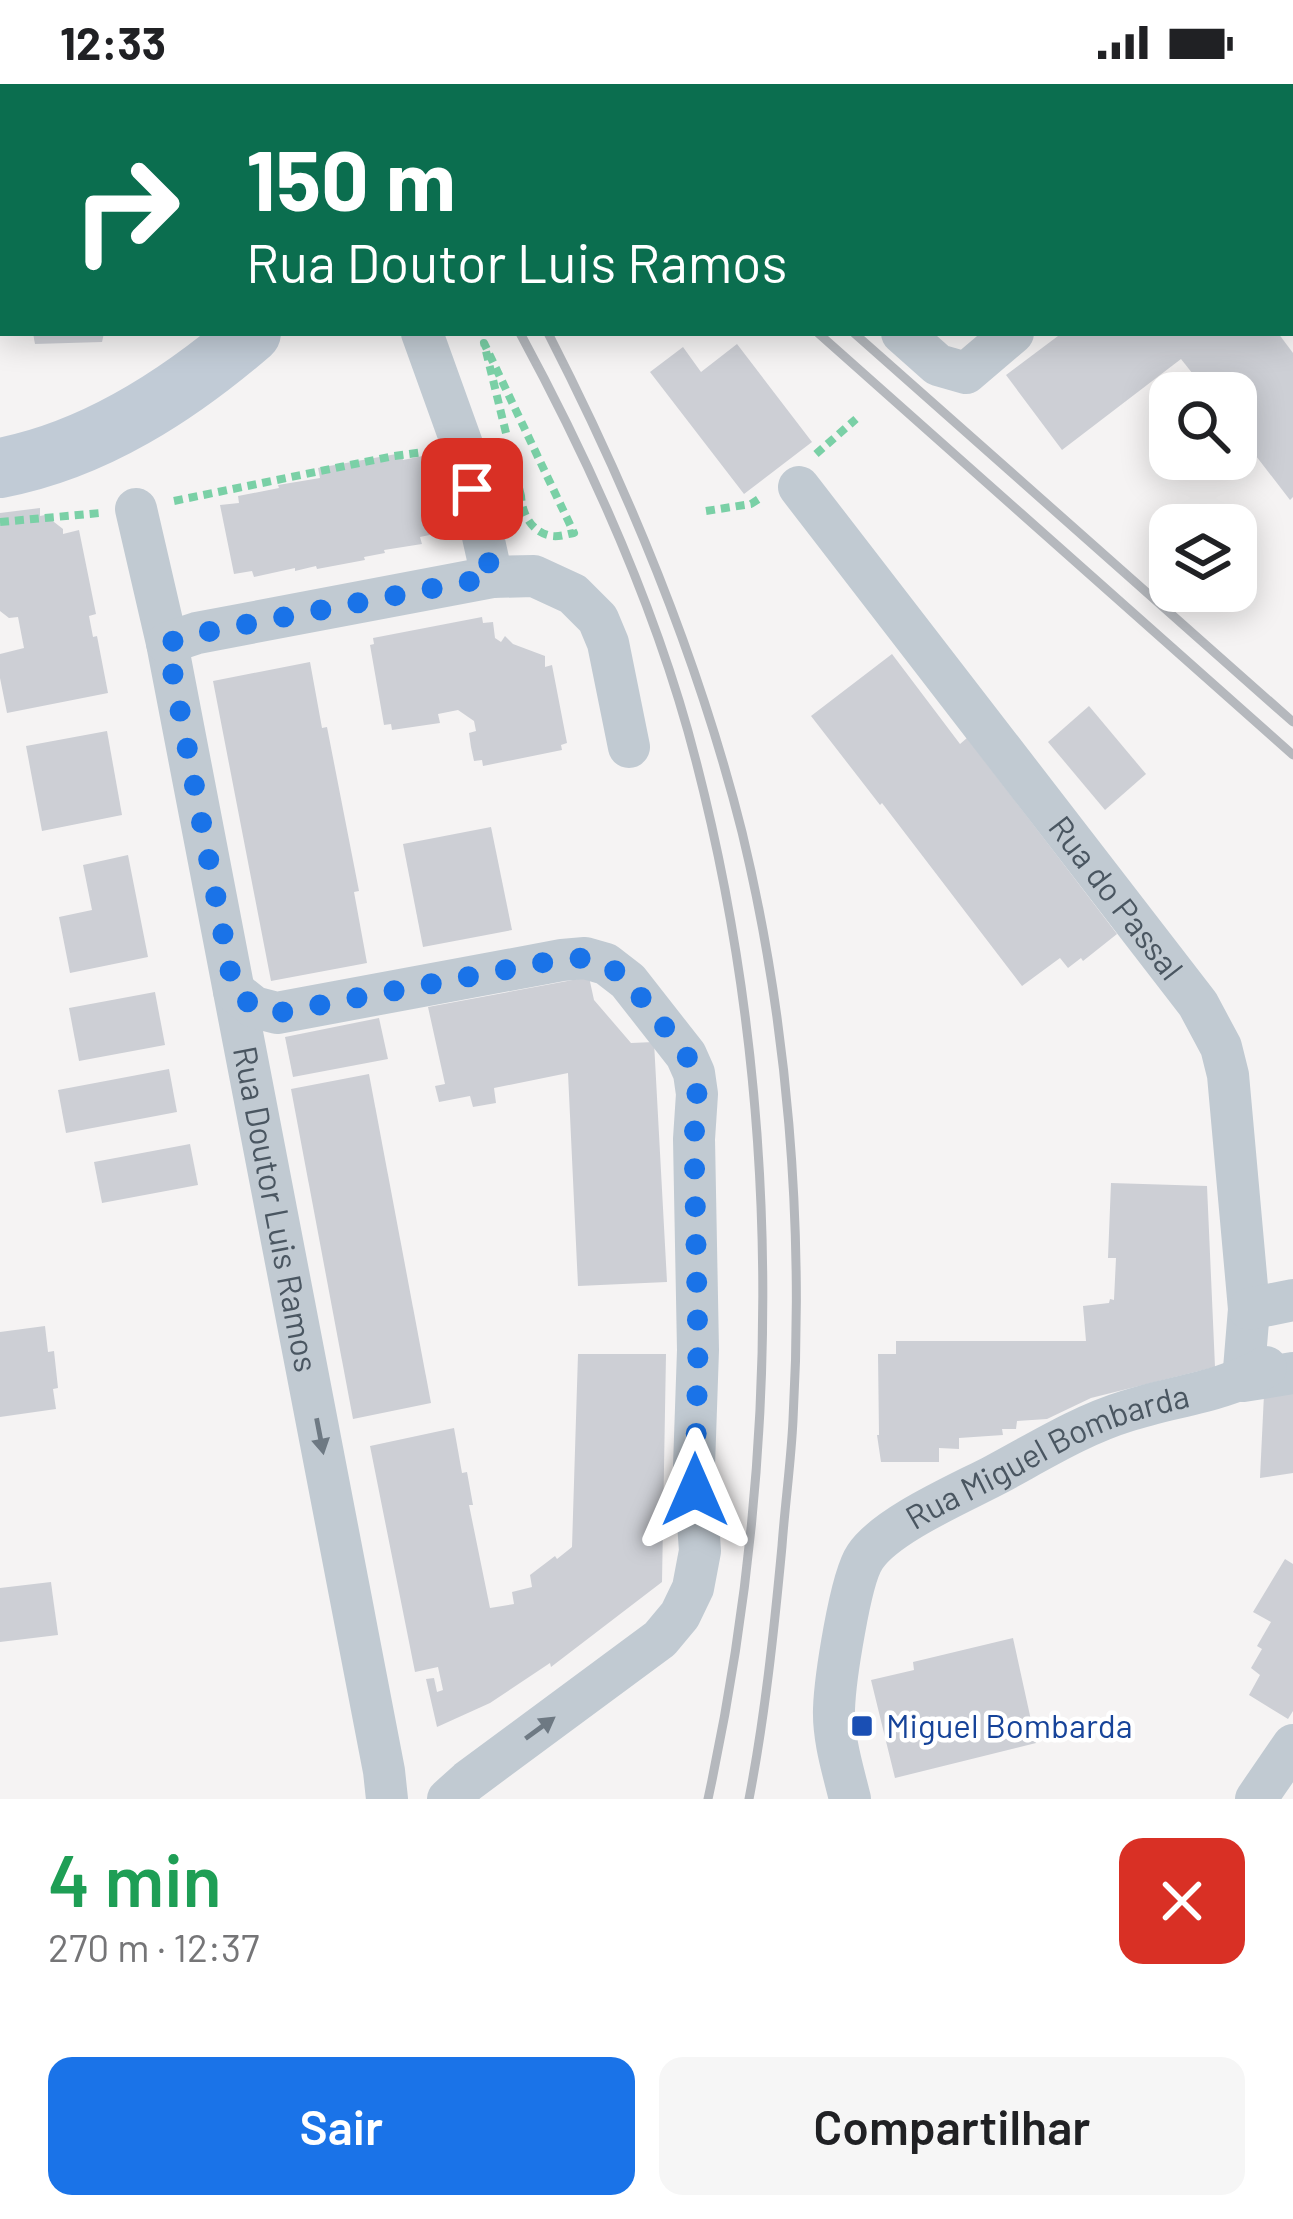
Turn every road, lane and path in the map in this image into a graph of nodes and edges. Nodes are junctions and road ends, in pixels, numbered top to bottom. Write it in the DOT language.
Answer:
graph roads {
  1 [pos="247,336"];
  2 [pos="423,336"];
  3 [pos="480,336"];
  4 [pos="905,336"];
  5 [pos="1010,336"];
  6 [pos="484,343"];
  7 [pos="394,456"];
  8 [pos="0,468"];
  9 [pos="309,474"];
  10 [pos="799,487"];
  11 [pos="472,489"];
  12 [pos="521,496"];
  13 [pos="136,509"];
  14 [pos="492,577"];
  15 [pos="167,643"];
  16 [pos="629,747"];
  17 [pos="234,991"];
  18 [pos="277,1013"];
  19 [pos="244,1045"];
  20 [pos="1293,1300"];
  21 [pos="1249,1309"];
  22 [pos="1293,1352"];
  23 [pos="1293,1373"];
  24 [pos="1243,1381"];
  25 [pos="1293,1745"];
  26 [pos="386,1785"];
  27 [pos="441,1798"];
  28 [pos="850,1799"];
  29 [pos="1256,1799"];
  1 -- 8 [label="main road"];
  2 -- 11 [label="street"];
  3 -- 6 [label="path"];
  4 -- 5 [label="street"];
  6 -- 12 [label="path"];
  6 -- 12 [label="path"];
  7 -- 9 [label="path"];
  10 -- 21 [label="street, Rua do Passal"];
  11 -- 12 [label="path"];
  11 -- 14 [label="street"];
  13 -- 15 [label="street, Rua Doutor Luis Ramos"];
  14 -- 15 [label="street"];
  14 -- 16 [label="street"];
  15 -- 17 [label="street, Rua Doutor Luis Ramos"];
  17 -- 18 [label="street"];
  17 -- 19 [label="street, Rua Doutor Luis Ramos"];
  18 -- 19 [label="street"];
  27 -- 18 [label="street, one-way"];
  19 -- 26 [label="street, Rua Doutor Luis Ramos, one-way"];
  20 -- 21 [label="street"];
  21 -- 24 [label="street, Rua do Passal"];
  22 -- 24 [label="street, Rua Miguel Bombarda"];
  23 -- 24 [label="street, Rua Miguel Bombarda"];
  24 -- 28 [label="street, Rua Miguel Bombarda"];
  25 -- 29 [label="street"];
  26 -- 27 [label="street, Rua Doutor Luis Ramos"];
}
